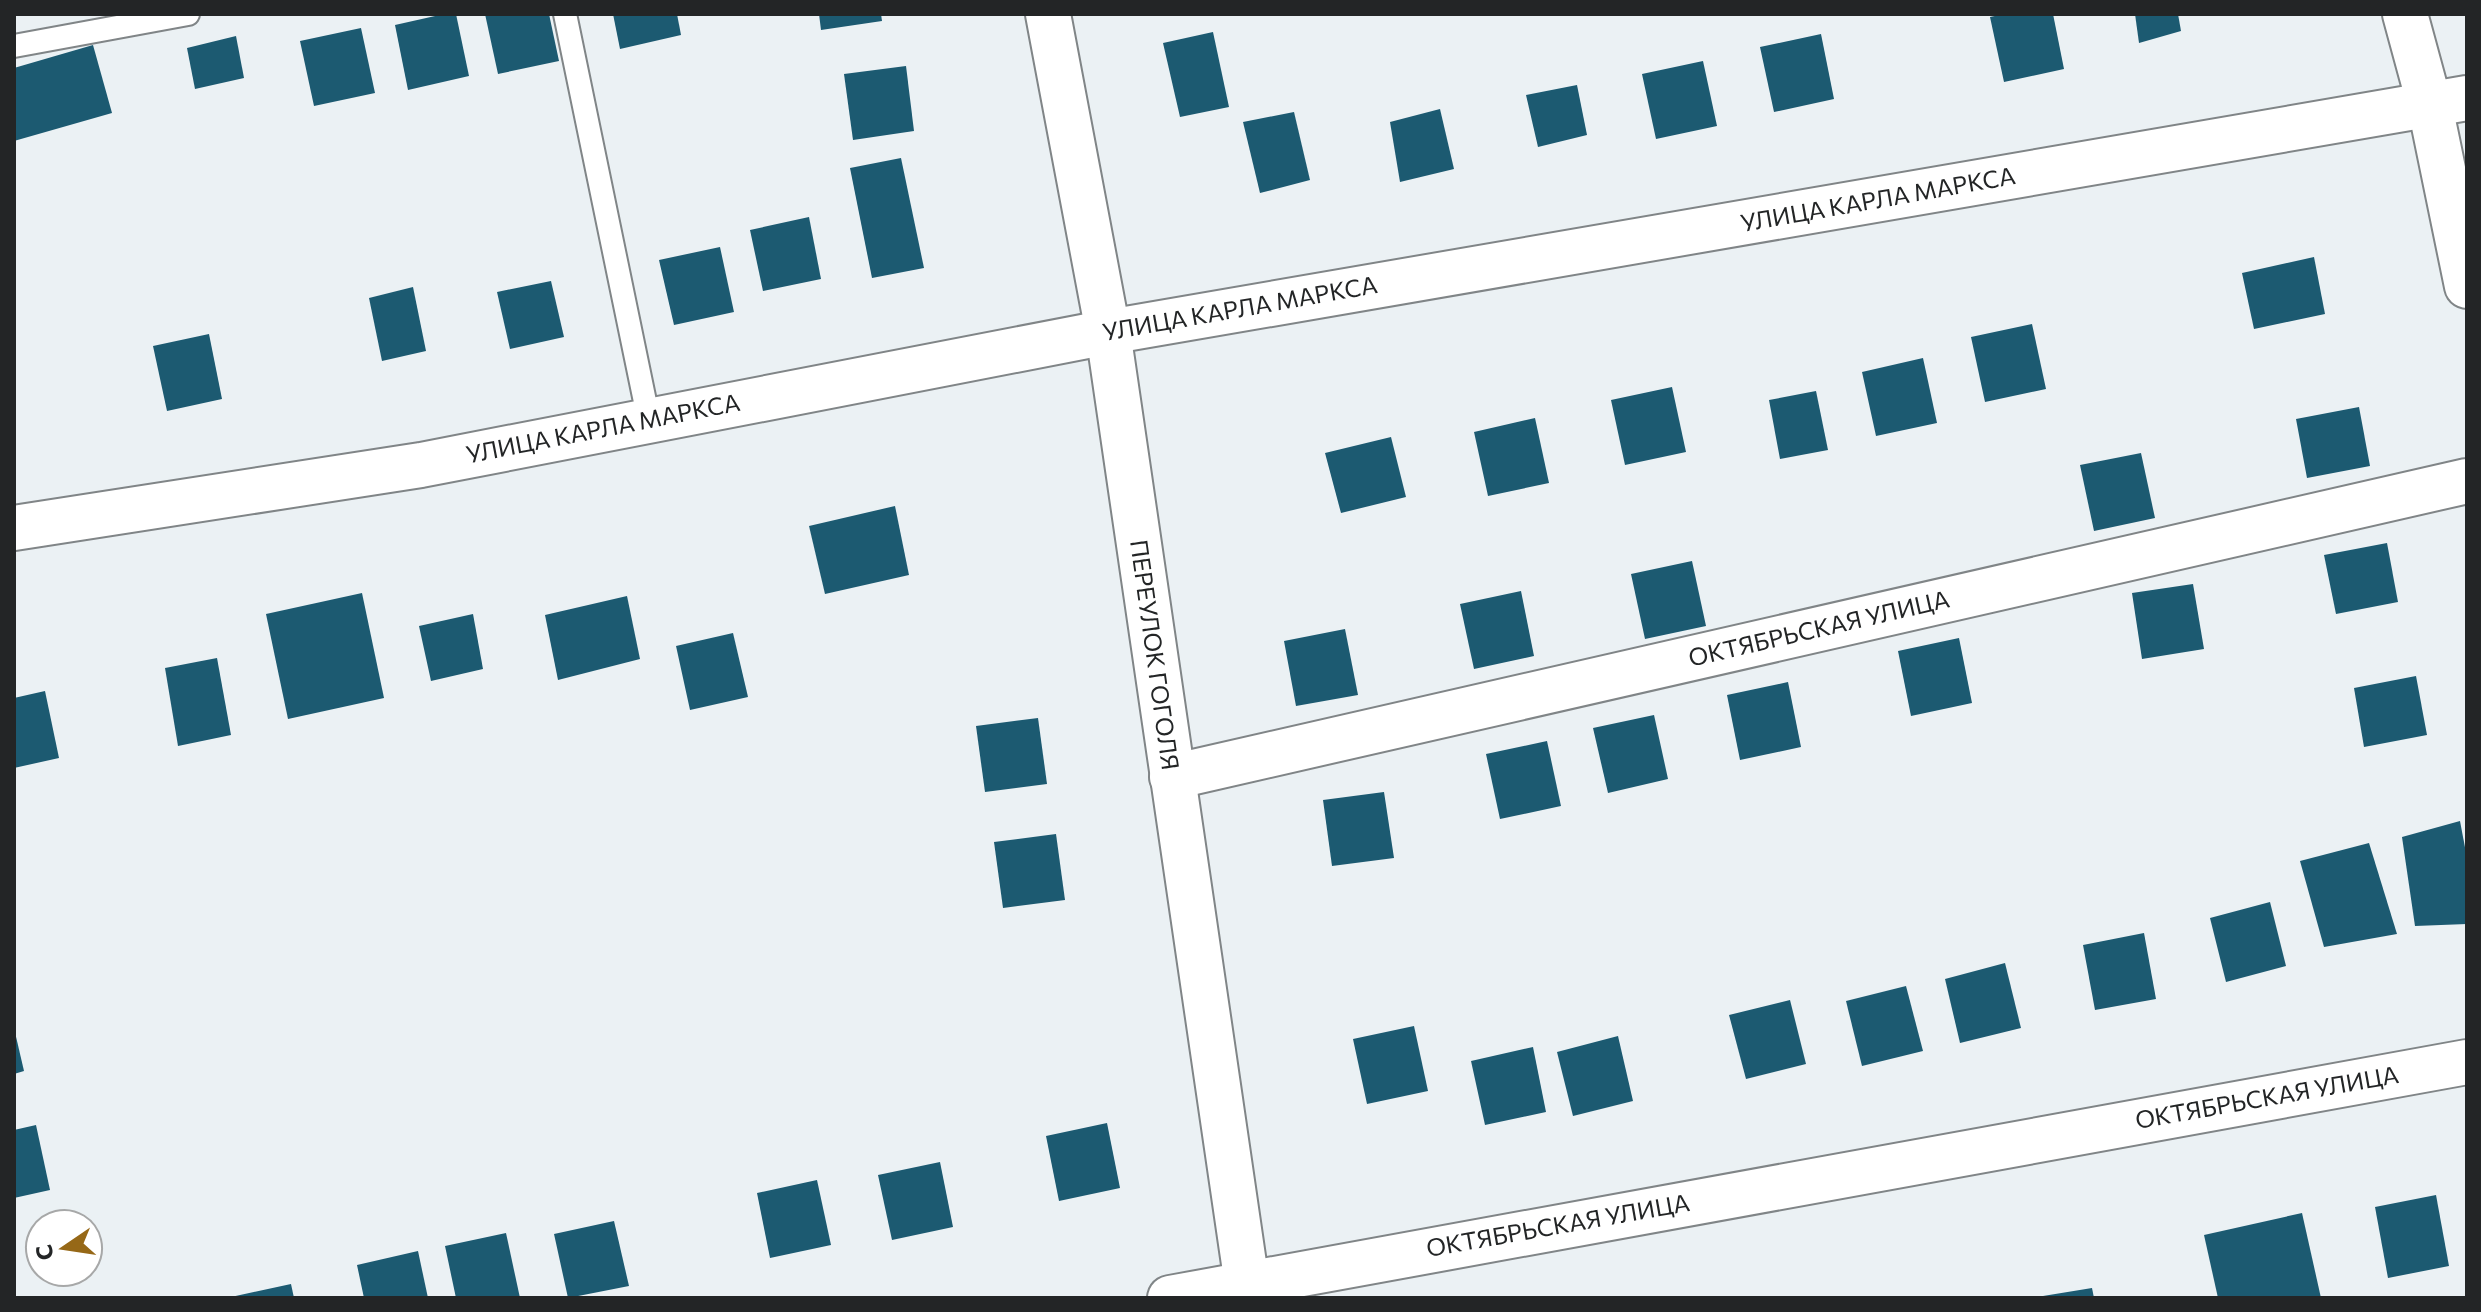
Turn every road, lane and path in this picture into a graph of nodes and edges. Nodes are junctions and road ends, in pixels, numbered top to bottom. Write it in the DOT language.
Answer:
graph roads {
  1 [pos="188,14"];
  2 [pos="565,14"];
  3 [pos="1048,14"];
  4 [pos="2405,14"];
  5 [pos="14,46"];
  6 [pos="2449,102"];
  7 [pos="2467,286"];
  8 [pos="1108,332"];
  9 [pos="649,421"];
  10 [pos="2467,481"];
  11 [pos="14,528"];
  12 [pos="1172,777"];
  13 [pos="2467,1062"];
  14 [pos="1248,1290"];
  15 [pos="1170,1298"];
  1 -- 5 [label="lane"];
  2 -- 9 [label="lane"];
  3 -- 8 [label="street, ПЕРЕУЛОК ГОГОЛЯ"];
  4 -- 6 [label="street"];
  6 -- 7 [label="street"];
  6 -- 8 [label="street, УЛИЦА КАРЛА МАРКСА"];
  8 -- 9 [label="street, УЛИЦА КАРЛА МАРКСА"];
  8 -- 12 [label="street, ПЕРЕУЛОК ГОГОЛЯ"];
  9 -- 11 [label="street, УЛИЦА КАРЛА МАРКСА"];
  10 -- 12 [label="street, ОКТЯБРЬСКАЯ УЛИЦА"];
  12 -- 14 [label="street, ПЕРЕУЛОК ГОГОЛЯ"];
  13 -- 14 [label="street, ОКТЯБРЬСКАЯ УЛИЦА"];
  14 -- 15 [label="street, ОКТЯБРЬСКАЯ УЛИЦА"];
}
